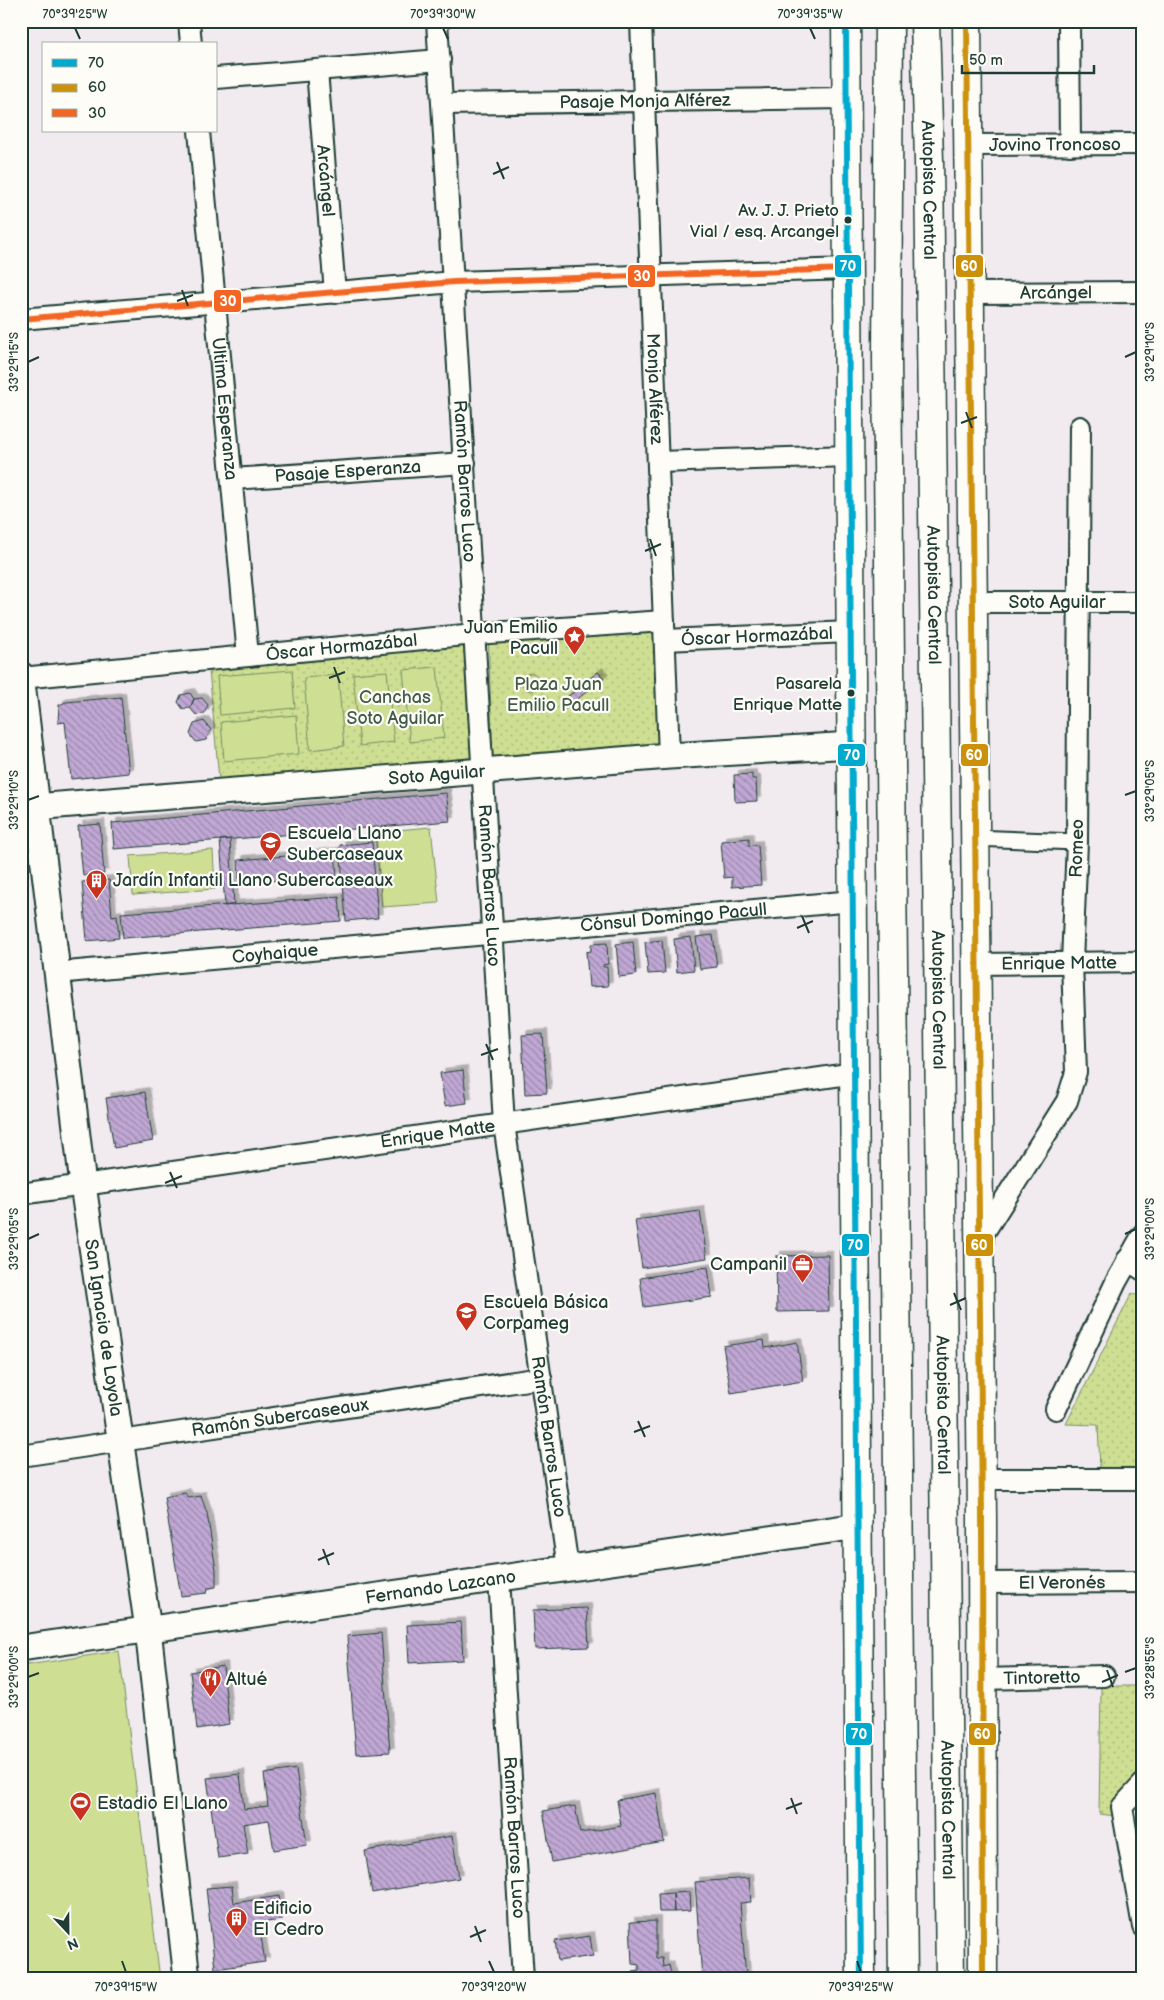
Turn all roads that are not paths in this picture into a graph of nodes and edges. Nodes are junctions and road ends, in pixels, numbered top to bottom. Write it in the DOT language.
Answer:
graph roads {
  1 [pos="189,21"];
  2 [pos="438,21"];
  3 [pos="641,21"];
  4 [pos="846,21"];
  5 [pos="889,21"];
  6 [pos="967,21"];
  7 [pos="1069,21"];
  8 [pos="927,28"];
  9 [pos="191,42"];
  10 [pos="440,60"];
  11 [pos="316,70"];
  12 [pos="218,78"];
  13 [pos="847,98"];
  14 [pos="644,100"];
  15 [pos="443,104"];
  16 [pos="200,132"];
  17 [pos="1070,144"];
  18 [pos="1143,144"];
  19 [pos="969,145"];
  20 [pos="848,269"];
  21 [pos="651,276"];
  22 [pos="454,282"];
  23 [pos="335,292"];
  24 [pos="1143,292"];
  25 [pos="968,293"];
  26 [pos="215,303"];
  27 [pos="21,319"];
  28 [pos="1080,428"];
  29 [pos="850,456"];
  30 [pos="465,462"];
  31 [pos="658,462"];
  32 [pos="232,479"];
  33 [pos="971,602"];
  34 [pos="1080,602"];
  35 [pos="1143,602"];
  36 [pos="665,630"];
  37 [pos="850,632"];
  38 [pos="475,634"];
  39 [pos="248,656"];
  40 [pos="21,677"];
  41 [pos="852,745"];
  42 [pos="670,756"];
  43 [pos="483,770"];
  44 [pos="29,808"];
  45 [pos="974,838"];
  46 [pos="1077,842"];
  47 [pos="854,901"];
  48 [pos="493,932"];
  49 [pos="1072,962"];
  50 [pos="1143,962"];
  51 [pos="975,964"];
  52 [pos="56,973"];
  53 [pos="855,1073"];
  54 [pos="504,1124"];
  55 [pos="83,1185"];
  56 [pos="21,1194"];
  57 [pos="1143,1234"];
  58 [pos="978,1242"];
  59 [pos="1135,1265"];
  60 [pos="541,1378"];
  61 [pos="1056,1409"];
  62 [pos="120,1441"];
  63 [pos="21,1456"];
  64 [pos="981,1479"];
  65 [pos="1143,1480"];
  66 [pos="858,1526"];
  67 [pos="568,1568"];
  68 [pos="499,1577"];
  69 [pos="1143,1582"];
  70 [pos="982,1583"];
  71 [pos="148,1630"];
  72 [pos="21,1648"];
  73 [pos="1104,1676"];
  74 [pos="980,1679"];
  75 [pos="1143,1784"];
  76 [pos="949,1886"];
  77 [pos="1143,1927"];
  78 [pos="187,1979"];
  79 [pos="523,1979"];
  80 [pos="861,1979"];
  81 [pos="903,1979"];
  82 [pos="950,1979"];
  83 [pos="962,1979"];
  84 [pos="982,1979"];
  1 -- 9 [label="street"];
  2 -- 10 [label="street, Ramón Barros Luco"];
  3 -- 14 [label="street, Monja Alférez"];
  4 -- 13 [label="main road"];
  5 -- 81 [label="main road"];
  6 -- 19 [label="main road"];
  7 -- 17 [label="street"];
  8 -- 76 [label="main road, Autopista Central"];
  10 -- 11 [label="street"];
  10 -- 15 [label="street, Ramón Barros Luco"];
  11 -- 12 [label="street"];
  11 -- 23 [label="street, Arcángel"];
  13 -- 14 [label="street, Pasaje Monja Alférez"];
  13 -- 20 [label="main road"];
  14 -- 15 [label="street, Pasaje Monja Alférez"];
  14 -- 21 [label="street, Monja Alférez"];
  15 -- 22 [label="street, Ramón Barros Luco"];
  16 -- 26 [label="street, Última Esperanza"];
  17 -- 18 [label="street, Jovino Troncoso"];
  17 -- 19 [label="street, Jovino Troncoso"];
  19 -- 25 [label="main road"];
  20 -- 21 [label="street"];
  20 -- 29 [label="main road"];
  21 -- 22 [label="street"];
  21 -- 31 [label="street, Monja Alférez"];
  22 -- 23 [label="street"];
  22 -- 30 [label="street, Ramón Barros Luco"];
  23 -- 26 [label="street"];
  24 -- 25 [label="street, Arcángel"];
  25 -- 33 [label="main road"];
  26 -- 27 [label="street"];
  26 -- 32 [label="street, Última Esperanza"];
  28 -- 34 [label="street, Romeo"];
  29 -- 31 [label="street"];
  29 -- 37 [label="main road"];
  30 -- 32 [label="street, Pasaje Esperanza"];
  30 -- 38 [label="street, Ramón Barros Luco"];
  31 -- 36 [label="street, Monja Alférez"];
  32 -- 39 [label="street, Última Esperanza"];
  33 -- 34 [label="street, Soto Aguilar"];
  33 -- 45 [label="main road"];
  34 -- 35 [label="street, Soto Aguilar"];
  34 -- 46 [label="street, Romeo"];
  36 -- 37 [label="street, Óscar Hormazábal"];
  36 -- 38 [label="street, Óscar Hormazábal"];
  36 -- 42 [label="street, Monja Alférez"];
  37 -- 41 [label="main road"];
  38 -- 39 [label="street, Óscar Hormazábal"];
  38 -- 43 [label="street, Ramón Barros Luco"];
  39 -- 40 [label="street, Óscar Hormazábal"];
  40 -- 44 [label="street, San Ignacio de Loyola"];
  41 -- 42 [label="street, Soto Aguilar"];
  41 -- 47 [label="main road"];
  42 -- 43 [label="street, Soto Aguilar"];
  43 -- 44 [label="street, Soto Aguilar"];
  43 -- 48 [label="street, Ramón Barros Luco"];
  44 -- 52 [label="street, San Ignacio de Loyola"];
  45 -- 46 [label="street"];
  45 -- 51 [label="main road"];
  46 -- 49 [label="street, Romeo"];
  47 -- 48 [label="street, Cónsul Domingo Pacull"];
  47 -- 53 [label="main road"];
  48 -- 52 [label="street, Coyhaique"];
  48 -- 54 [label="street, Ramón Barros Luco"];
  49 -- 50 [label="street, Enrique Matte"];
  49 -- 51 [label="street, Enrique Matte"];
  49 -- 58 [label="street, Romeo"];
  51 -- 58 [label="main road"];
  52 -- 55 [label="street, San Ignacio de Loyola"];
  53 -- 54 [label="street, Enrique Matte"];
  53 -- 66 [label="main road"];
  54 -- 55 [label="street, Enrique Matte"];
  54 -- 60 [label="street, Ramón Barros Luco"];
  55 -- 56 [label="street, Enrique Matte"];
  55 -- 62 [label="street, San Ignacio de Loyola"];
  57 -- 59 [label="street"];
  58 -- 64 [label="main road"];
  59 -- 61 [label="street"];
  60 -- 62 [label="street, Ramón Subercaseaux"];
  60 -- 67 [label="street, Ramón Barros Luco"];
  62 -- 63 [label="street, Ramón Subercaseaux"];
  62 -- 71 [label="street, San Ignacio de Loyola"];
  64 -- 65 [label="street"];
  64 -- 70 [label="main road"];
  66 -- 67 [label="street, Fernando Lazcano"];
  66 -- 80 [label="main road"];
  67 -- 68 [label="street, Fernando Lazcano"];
  68 -- 71 [label="street, Fernando Lazcano"];
  68 -- 79 [label="street, Ramón Barros Luco"];
  69 -- 70 [label="street, El Veronés"];
  70 -- 74 [label="main road"];
  71 -- 72 [label="street, Fernando Lazcano"];
  71 -- 78 [label="street, San Ignacio de Loyola"];
  73 -- 74 [label="street, Tintoretto"];
  74 -- 84 [label="main road"];
  75 -- 77 [label="street"];
  76 -- 82 [label="main road, Autopista Central"];
  76 -- 83 [label="main road"];
}
